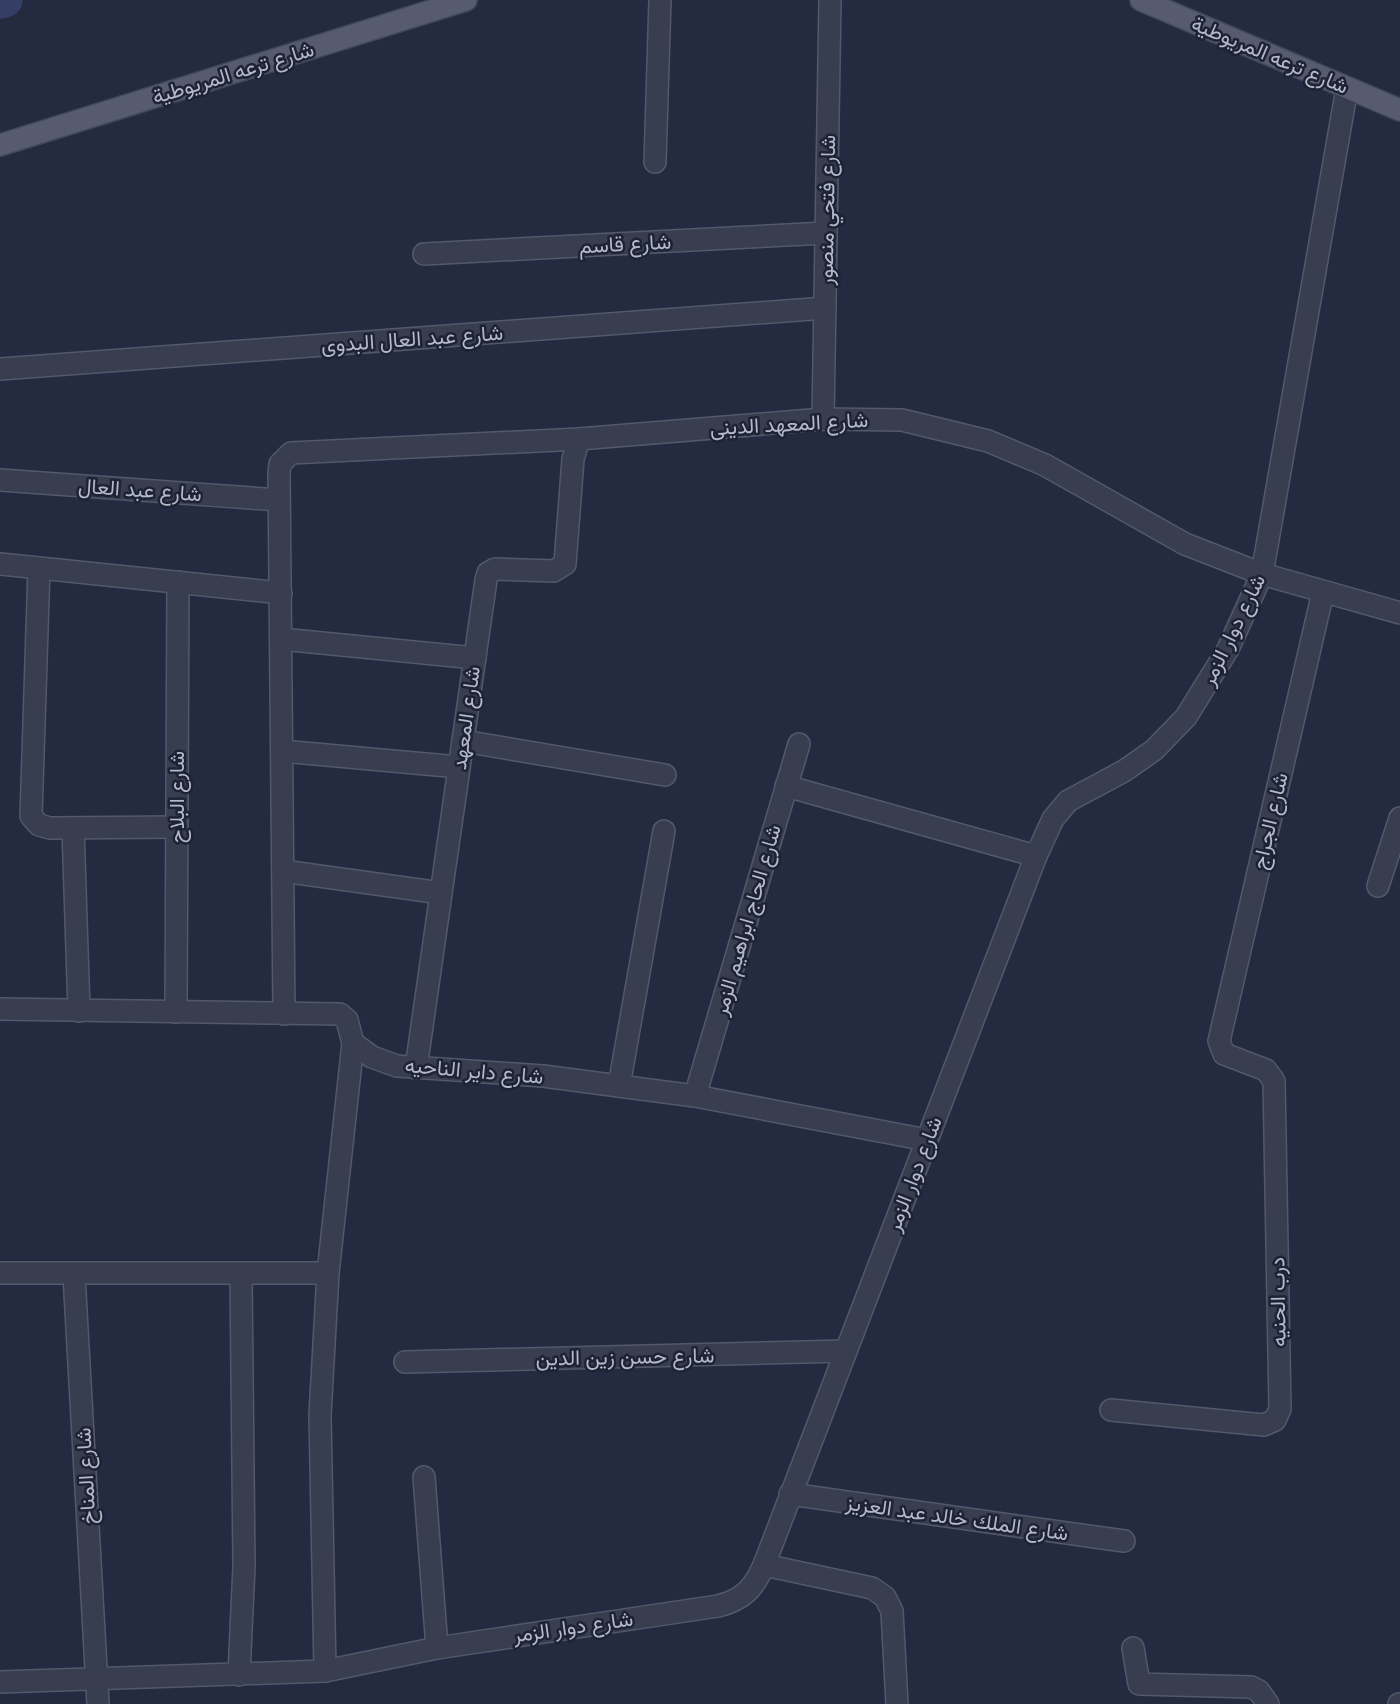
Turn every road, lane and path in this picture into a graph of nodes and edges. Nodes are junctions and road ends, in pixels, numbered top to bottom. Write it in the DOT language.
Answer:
graph roads {
  1 [pos="466,0"];
  2 [pos="660,0"];
  3 [pos="830,0"];
  4 [pos="1141,0"];
  5 [pos="1347,88"];
  6 [pos="1400,110"];
  7 [pos="0,145"];
  8 [pos="655,162"];
  9 [pos="826,233"];
  10 [pos="424,254"];
  11 [pos="825,308"];
  12 [pos="0,369"];
  13 [pos="823,419"];
  14 [pos="579,439"];
  15 [pos="0,480"];
  16 [pos="279,499"];
  17 [pos="0,564"];
  18 [pos="39,568"];
  19 [pos="1262,574"];
  20 [pos="178,582"];
  21 [pos="1323,592"];
  22 [pos="281,593"];
  23 [pos="1400,613"];
  24 [pos="281,639"];
  25 [pos="475,658"];
  26 [pos="463,741"];
  27 [pos="799,744"];
  28 [pos="282,751"];
  29 [pos="459,767"];
  30 [pos="665,775"];
  31 [pos="786,786"];
  32 [pos="1400,818"];
  33 [pos="176,827"];
  34 [pos="73,828"];
  35 [pos="664,831"];
  36 [pos="1036,856"];
  37 [pos="283,871"];
  38 [pos="1378,886"];
  39 [pos="441,893"];
  40 [pos="0,1009"];
  41 [pos="79,1011"];
  42 [pos="176,1012"];
  43 [pos="284,1014"];
  44 [pos="353,1042"];
  45 [pos="1221,1051"];
  46 [pos="416,1068"];
  47 [pos="619,1086"];
  48 [pos="695,1096"];
  49 [pos="927,1140"];
  50 [pos="0,1273"];
  51 [pos="328,1273"];
  52 [pos="74,1275"];
  53 [pos="241,1275"];
  54 [pos="845,1351"];
  55 [pos="405,1362"];
  56 [pos="1111,1410"];
  57 [pos="424,1476"];
  58 [pos="790,1494"];
  59 [pos="1124,1541"];
  60 [pos="765,1565"];
  61 [pos="1133,1647"];
  62 [pos="437,1648"];
  63 [pos="325,1671"];
  64 [pos="239,1675"];
  65 [pos="97,1676"];
  66 [pos="0,1682"];
  67 [pos="98,1704"];
  68 [pos="897,1704"];
  69 [pos="1268,1704"];
  1 -- 7 [label="main road, شارع ترعه المريوطية"];
  2 -- 8 [label="street"];
  3 -- 9 [label="street, شارع فتحي منصور"];
  4 -- 5 [label="main road, شارع ترعه المريوطية"];
  5 -- 6 [label="main road, شارع ترعه المريوطية"];
  5 -- 19 [label="street, شارع دوار الزمر"];
  9 -- 10 [label="street, شارع قاسم"];
  9 -- 11 [label="street, شارع فتحي منصور"];
  11 -- 12 [label="street, شارع عبد العال البدوى"];
  11 -- 13 [label="street, شارع فتحي منصور"];
  13 -- 14 [label="street, شارع المعهد الدينى"];
  13 -- 19 [label="street, شارع المعهد الدينى"];
  14 -- 16 [label="street, شارع المعهد الدينى"];
  14 -- 25 [label="street, شارع المعهد"];
  15 -- 16 [label="street, شارع عبد العال"];
  16 -- 22 [label="street"];
  17 -- 18 [label="street"];
  18 -- 20 [label="street"];
  18 -- 34 [label="street"];
  19 -- 21 [label="street, شارع المعهد الدينى"];
  19 -- 36 [label="street, شارع دوار الزمر"];
  20 -- 22 [label="street"];
  20 -- 33 [label="street, شارع البلاح"];
  21 -- 23 [label="street, شارع المعهد الدينى"];
  21 -- 45 [label="street, شارع الجراج"];
  22 -- 24 [label="street"];
  24 -- 25 [label="street"];
  24 -- 28 [label="street"];
  25 -- 26 [label="street, شارع المعهد"];
  26 -- 29 [label="street, شارع المعهد"];
  26 -- 30 [label="street"];
  27 -- 31 [label="street, شارع الحاج ابراهيم الزمر"];
  28 -- 29 [label="street"];
  28 -- 37 [label="street"];
  29 -- 39 [label="street, شارع المعهد"];
  31 -- 36 [label="street"];
  31 -- 48 [label="street, شارع الحاج ابراهيم الزمر"];
  32 -- 38 [label="street"];
  33 -- 34 [label="street"];
  33 -- 42 [label="street, شارع البلاح"];
  34 -- 41 [label="street"];
  35 -- 47 [label="street"];
  36 -- 49 [label="street, شارع دوار الزمر"];
  37 -- 39 [label="street"];
  37 -- 43 [label="street"];
  39 -- 46 [label="street, شارع المعهد"];
  40 -- 41 [label="street, شارع داير الناحيه"];
  41 -- 42 [label="street, شارع داير الناحيه"];
  42 -- 43 [label="street, شارع داير الناحيه"];
  43 -- 44 [label="street, شارع داير الناحيه"];
  44 -- 46 [label="street, شارع داير الناحيه"];
  44 -- 51 [label="street"];
  45 -- 56 [label="street, درب الحنيه"];
  46 -- 47 [label="street, شارع داير الناحيه"];
  47 -- 48 [label="street, شارع داير الناحيه"];
  48 -- 49 [label="street, شارع داير الناحيه"];
  49 -- 54 [label="street, شارع دوار الزمر"];
  50 -- 52 [label="street"];
  51 -- 53 [label="street"];
  51 -- 63 [label="street"];
  52 -- 53 [label="street"];
  52 -- 65 [label="street, شارع المناخ"];
  53 -- 64 [label="street"];
  54 -- 55 [label="street, شارع حسن زين الدين"];
  54 -- 58 [label="street, شارع دوار الزمر"];
  57 -- 62 [label="street"];
  58 -- 59 [label="street, شارع الملك خالد عبد العزيز"];
  58 -- 60 [label="street, شارع دوار الزمر"];
  60 -- 62 [label="street, شارع دوار الزمر"];
  60 -- 68 [label="street"];
  61 -- 69 [label="street"];
  62 -- 63 [label="street, شارع دوار الزمر"];
  63 -- 64 [label="street, شارع دوار الزمر"];
  64 -- 65 [label="street, شارع دوار الزمر"];
  65 -- 66 [label="street, شارع دوار الزمر"];
  65 -- 67 [label="street, شارع المناخ"];
}
